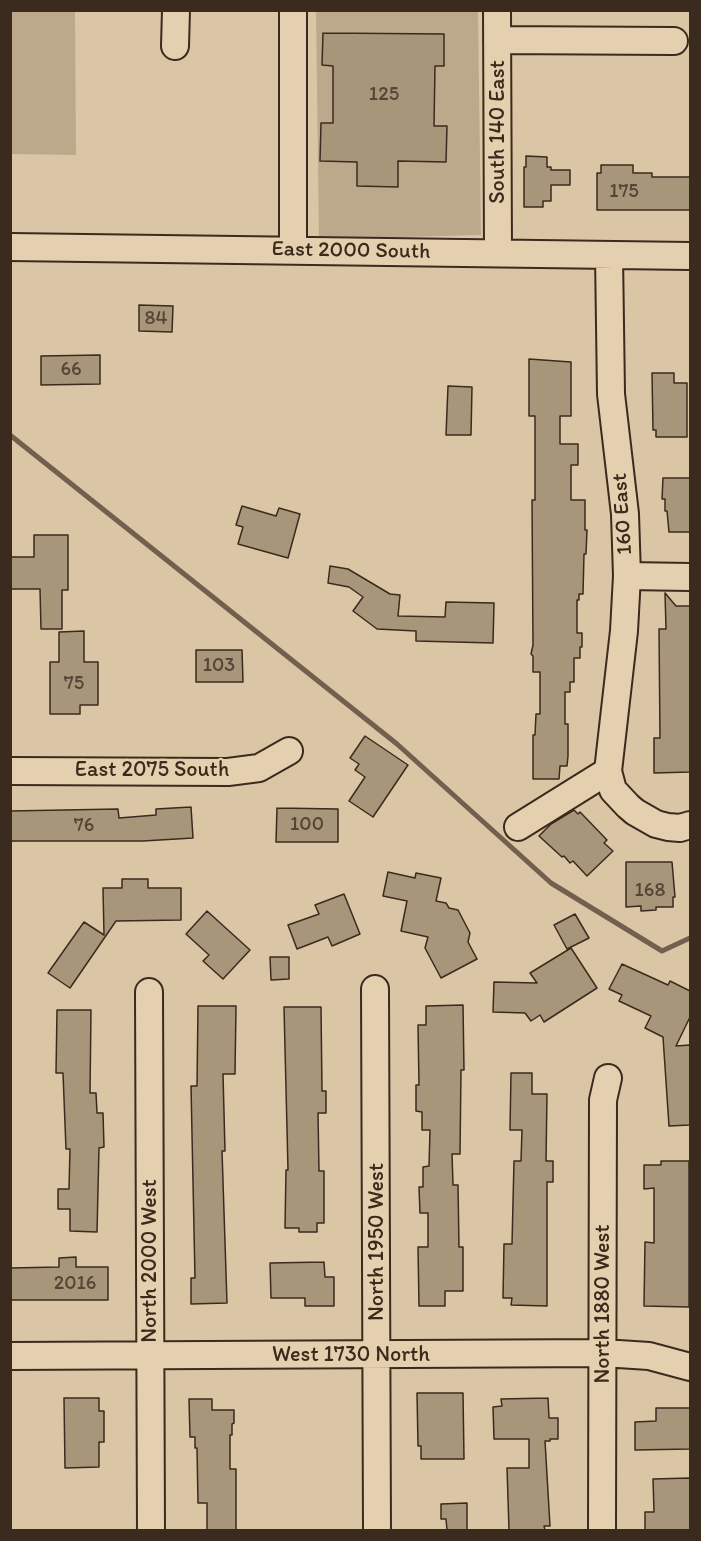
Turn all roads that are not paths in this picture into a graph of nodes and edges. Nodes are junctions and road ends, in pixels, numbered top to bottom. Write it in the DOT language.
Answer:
graph roads {
  1 [pos="176,10"];
  2 [pos="293,10"];
  3 [pos="497,10"];
  4 [pos="497,40"];
  5 [pos="674,41"];
  6 [pos="175,46"];
  7 [pos="10,247"];
  8 [pos="293,250"];
  9 [pos="498,253"];
  10 [pos="609,255"];
  11 [pos="690,256"];
  12 [pos="627,576"];
  13 [pos="690,578"];
  14 [pos="290,751"];
  15 [pos="10,771"];
  16 [pos="608,771"];
  17 [pos="690,825"];
  18 [pos="518,827"];
  19 [pos="375,989"];
  20 [pos="149,992"];
  21 [pos="608,1078"];
  22 [pos="603,1353"];
  23 [pos="151,1355"];
  24 [pos="378,1355"];
  25 [pos="10,1356"];
  26 [pos="690,1367"];
  27 [pos="151,1530"];
  28 [pos="377,1530"];
  29 [pos="603,1530"];
  1 -- 6 [label="street"];
  2 -- 8 [label="street"];
  3 -- 4 [label="street, South 140 East"];
  4 -- 5 [label="street"];
  4 -- 9 [label="street, South 140 East"];
  7 -- 8 [label="street, East 2000 South"];
  8 -- 9 [label="street, East 2000 South"];
  9 -- 10 [label="street, East 2000 South"];
  10 -- 11 [label="street, East 2000 South"];
  10 -- 12 [label="street, 160 East"];
  12 -- 13 [label="street"];
  12 -- 16 [label="street, 160 East"];
  14 -- 15 [label="street, East 2075 South"];
  16 -- 17 [label="street"];
  16 -- 18 [label="street"];
  19 -- 24 [label="street, North 1950 West"];
  20 -- 23 [label="street, North 2000 West"];
  21 -- 22 [label="street, North 1880 West"];
  22 -- 24 [label="street, West 1730 North"];
  22 -- 26 [label="street, West 1730 North"];
  22 -- 29 [label="street, North 1880 West"];
  23 -- 24 [label="street, West 1730 North"];
  23 -- 25 [label="street, West 1730 North"];
  23 -- 27 [label="street, North 2000 West"];
  24 -- 28 [label="street, North 1950 West"];
}
